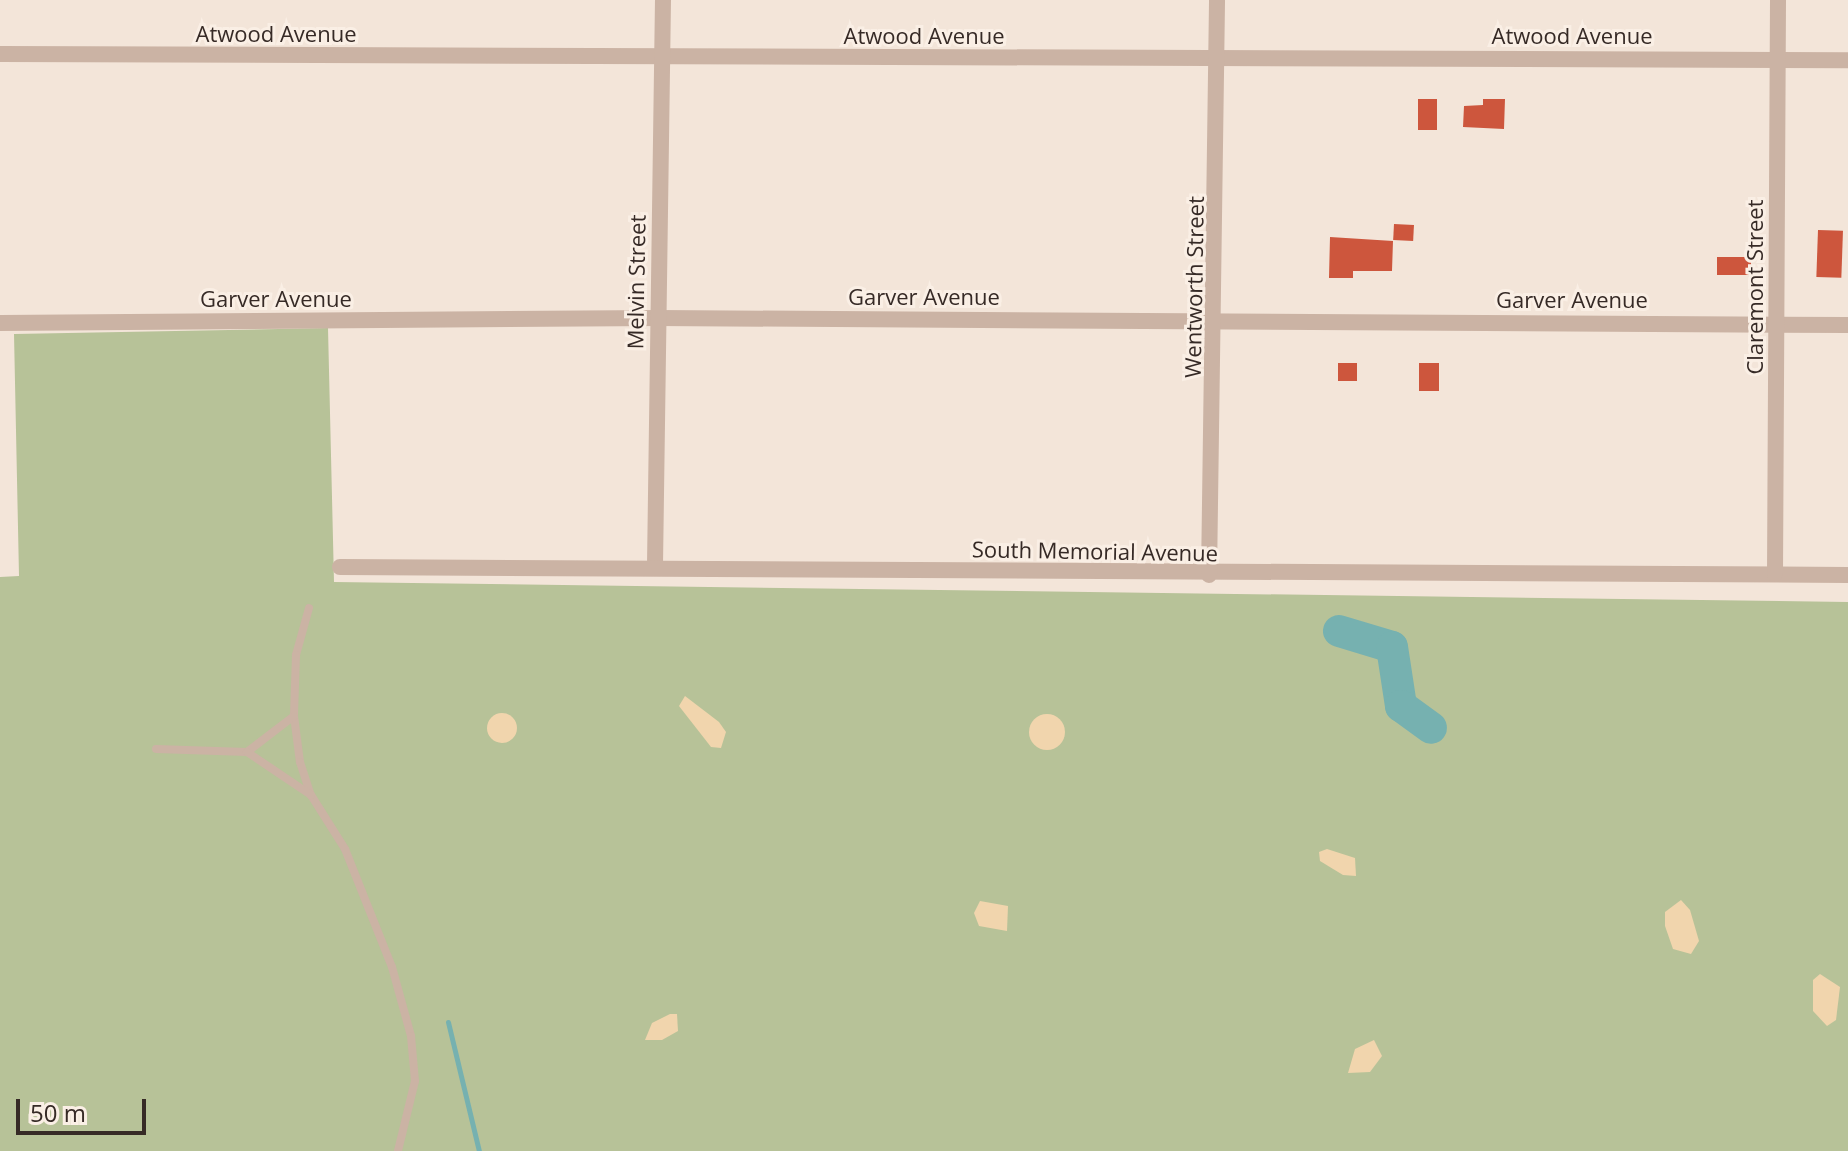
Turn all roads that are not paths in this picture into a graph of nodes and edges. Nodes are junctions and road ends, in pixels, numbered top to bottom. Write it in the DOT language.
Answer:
graph roads {
  1 [pos="663,0"];
  2 [pos="1217,0"];
  3 [pos="1778,0"];
  4 [pos="0,54"];
  5 [pos="1217,57"];
  6 [pos="1778,59"];
  7 [pos="662,60"];
  8 [pos="1848,60"];
  9 [pos="657,318"];
  10 [pos="1217,320"];
  11 [pos="0,323"];
  12 [pos="1777,323"];
  13 [pos="1848,325"];
  14 [pos="655,565"];
  15 [pos="340,567"];
  16 [pos="1775,574"];
  17 [pos="1209,575"];
  18 [pos="1848,575"];
  19 [pos="309,608"];
  20 [pos="294,716"];
  21 [pos="156,749"];
  22 [pos="247,752"];
  23 [pos="311,795"];
  24 [pos="398,1151"];
  1 -- 7 [label="street, Melvin Street"];
  2 -- 5 [label="street, Wentworth Street"];
  3 -- 6 [label="street, Claremont Street"];
  4 -- 7 [label="street, Atwood Avenue"];
  5 -- 6 [label="street, Atwood Avenue"];
  5 -- 7 [label="street, Atwood Avenue"];
  5 -- 10 [label="street, Wentworth Street"];
  6 -- 8 [label="street, Atwood Avenue"];
  6 -- 12 [label="street, Claremont Street"];
  7 -- 9 [label="street, Melvin Street"];
  9 -- 10 [label="street, Garver Avenue"];
  9 -- 11 [label="street, Garver Avenue"];
  9 -- 14 [label="street, Melvin Street"];
  10 -- 12 [label="street, Garver Avenue"];
  10 -- 17 [label="street, Wentworth Street"];
  12 -- 13 [label="street, Garver Avenue"];
  12 -- 16 [label="street, Claremont Street"];
  14 -- 15 [label="street, South Memorial Avenue"];
  14 -- 17 [label="street, South Memorial Avenue"];
  16 -- 17 [label="street, South Memorial Avenue"];
  16 -- 18 [label="street, South Memorial Avenue"];
  19 -- 20 [label="lane"];
  20 -- 22 [label="lane"];
  20 -- 23 [label="lane"];
  21 -- 22 [label="lane"];
  22 -- 23 [label="lane"];
  23 -- 24 [label="lane"];
}
